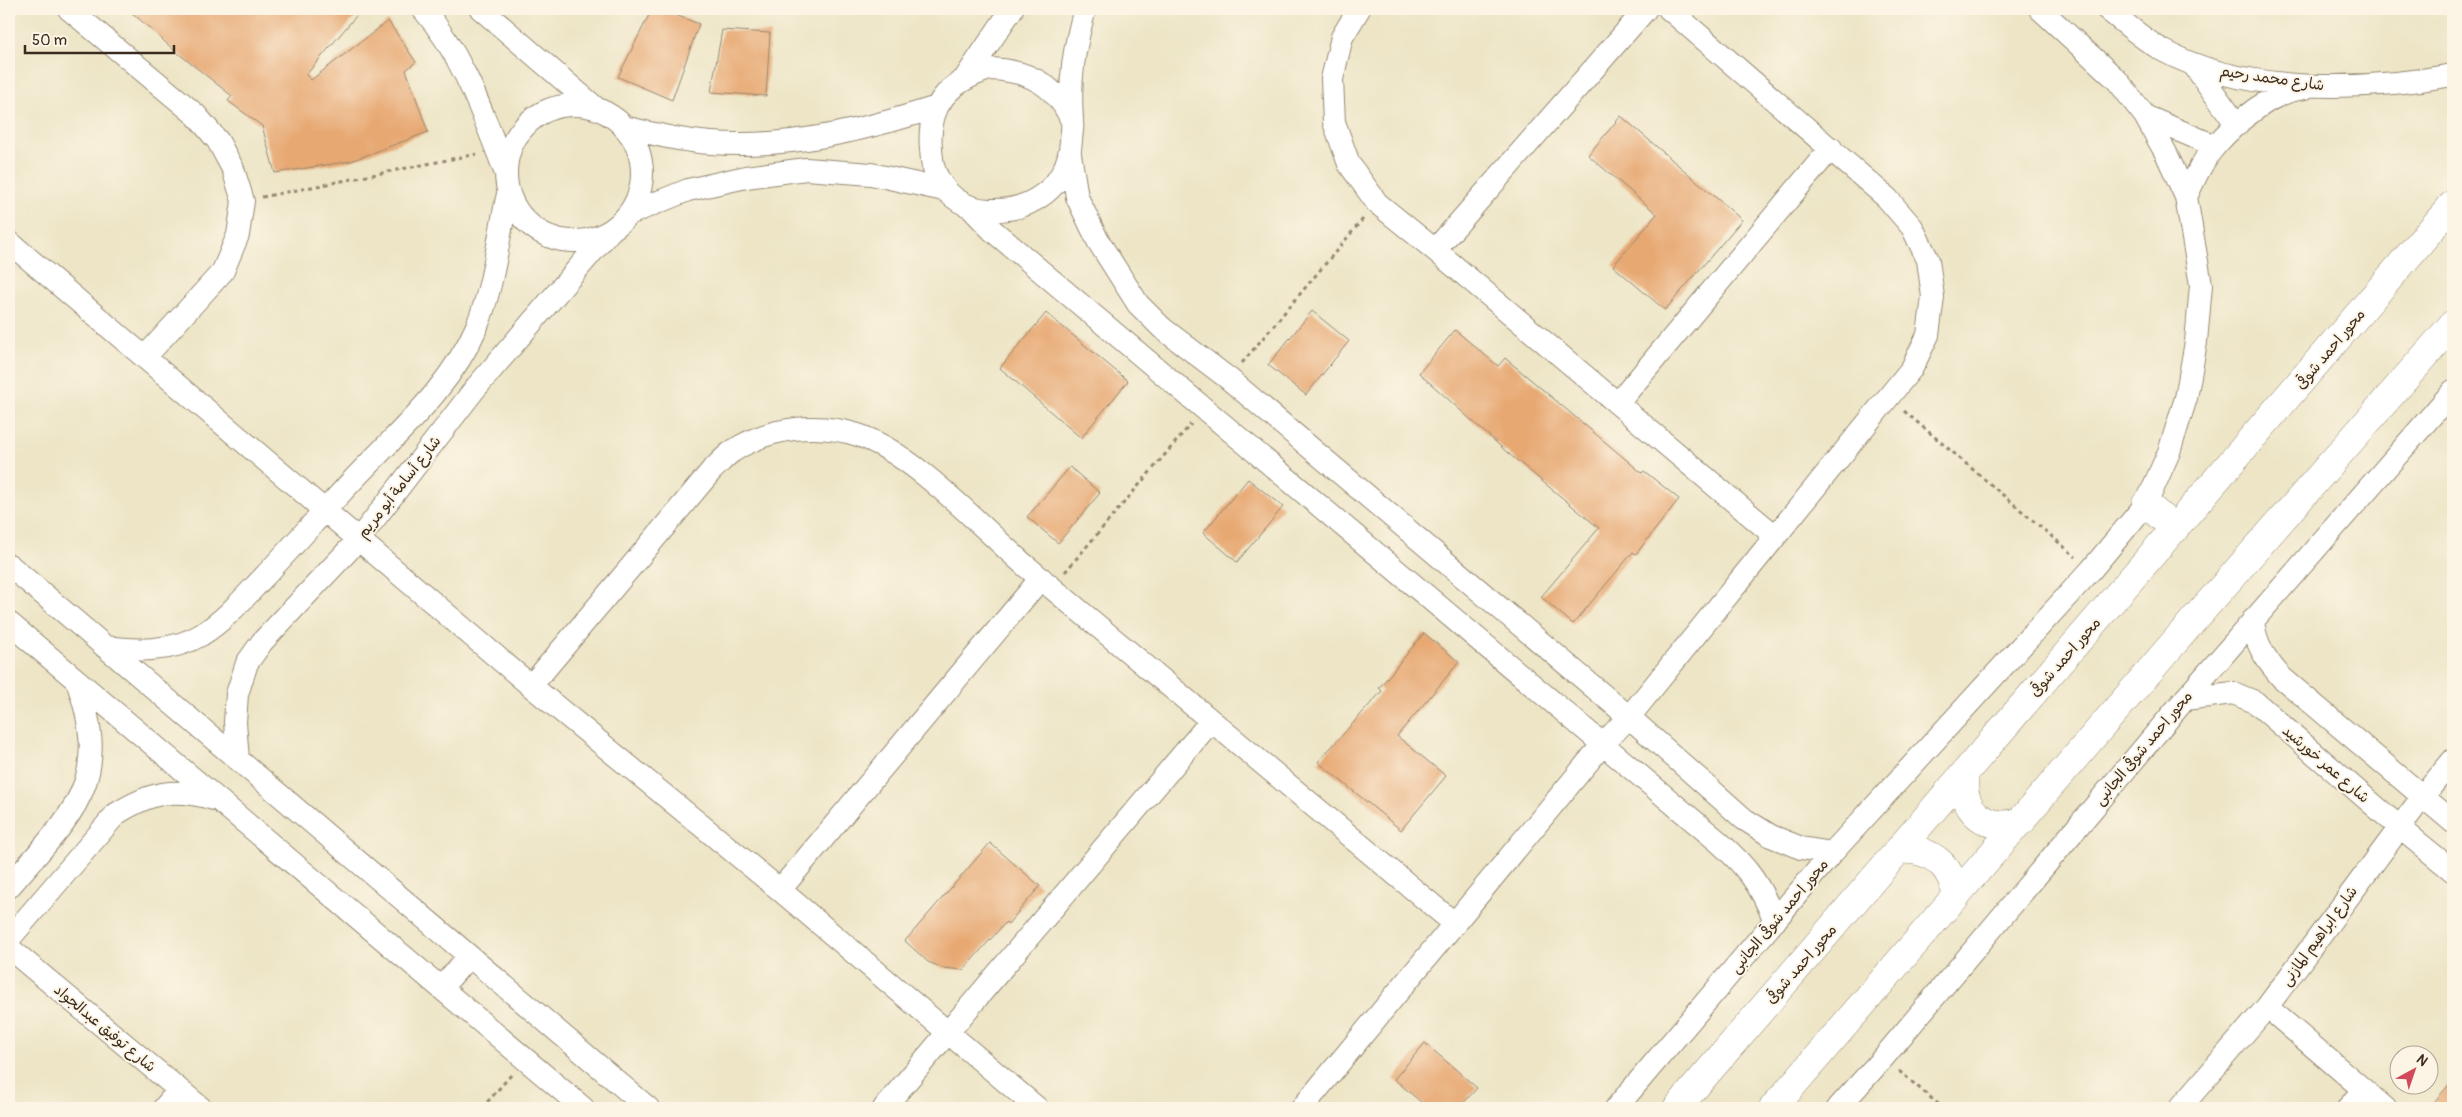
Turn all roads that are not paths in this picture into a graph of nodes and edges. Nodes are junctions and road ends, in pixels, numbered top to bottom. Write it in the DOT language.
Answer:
graph roads {
  1 [pos="69,9"];
  2 [pos="423,9"];
  3 [pos="482,9"];
  4 [pos="1012,9"];
  5 [pos="1085,9"];
  6 [pos="1359,9"];
  7 [pos="1646,9"];
  8 [pos="1669,9"];
  9 [pos="2040,9"];
  10 [pos="2107,9"];
  11 [pos="2193,64"];
  12 [pos="2453,75"];
  13 [pos="966,77"];
  14 [pos="2321,87"];
  15 [pos="936,108"];
  16 [pos="598,109"];
  17 [pos="2145,116"];
  18 [pos="1072,120"];
  19 [pos="2237,126"];
  20 [pos="624,127"];
  21 [pos="2215,146"];
  22 [pos="1831,148"];
  23 [pos="1070,154"];
  24 [pos="505,171"];
  25 [pos="944,190"];
  26 [pos="508,194"];
  27 [pos="2186,198"];
  28 [pos="2453,204"];
  29 [pos="972,209"];
  30 [pos="629,214"];
  31 [pos="610,231"];
  32 [pos="9,242"];
  33 [pos="1436,250"];
  34 [pos="2453,324"];
  35 [pos="145,357"];
  36 [pos="2453,391"];
  37 [pos="1618,403"];
  38 [pos="2146,504"];
  39 [pos="326,511"];
  40 [pos="2175,529"];
  41 [pos="1774,536"];
  42 [pos="359,539"];
  43 [pos="9,565"];
  44 [pos="1046,583"];
  45 [pos="2254,620"];
  46 [pos="9,623"];
  47 [pos="106,647"];
  48 [pos="76,680"];
  49 [pos="531,686"];
  50 [pos="2184,699"];
  51 [pos="1629,717"];
  52 [pos="1211,722"];
  53 [pos="1603,744"];
  54 [pos="238,760"];
  55 [pos="2453,760"];
  56 [pos="1965,774"];
  57 [pos="2422,796"];
  58 [pos="216,800"];
  59 [pos="2022,821"];
  60 [pos="2453,822"];
  61 [pos="2399,827"];
  62 [pos="1899,850"];
  63 [pos="1832,853"];
  64 [pos="2453,871"];
  65 [pos="9,887"];
  66 [pos="780,890"];
  67 [pos="1956,896"];
  68 [pos="1775,922"];
  69 [pos="1455,924"];
  70 [pos="9,939"];
  71 [pos="9,948"];
  72 [pos="469,956"];
  73 [pos="440,988"];
  74 [pos="2267,1007"];
  75 [pos="947,1033"];
  76 [pos="179,1090"];
  77 [pos="2363,1090"];
  78 [pos="164,1108"];
  79 [pos="201,1108"];
  80 [pos="582,1108"];
  81 [pos="648,1108"];
  82 [pos="884,1108"];
  83 [pos="1037,1108"];
  84 [pos="1302,1108"];
  85 [pos="1616,1108"];
  86 [pos="1677,1108"];
  87 [pos="1773,1108"];
  88 [pos="1838,1108"];
  89 [pos="2180,1108"];
  90 [pos="2348,1108"];
  91 [pos="2385,1108"];
  1 -- 35 [label="street"];
  2 -- 24 [label="street"];
  3 -- 16 [label="street"];
  4 -- 13 [label="street"];
  5 -- 18 [label="street"];
  6 -- 33 [label="street"];
  7 -- 33 [label="street"];
  8 -- 22 [label="street"];
  9 -- 17 [label="street"];
  10 -- 11 [label="street, شارع محمد رحيم"];
  11 -- 14 [label="street, شارع محمد رحيم"];
  11 -- 19 [label="street"];
  12 -- 14 [label="street, شارع محمد رحيم"];
  13 -- 15 [label="street"];
  13 -- 18 [label="street"];
  14 -- 19 [label="street"];
  15 -- 20 [label="street"];
  15 -- 25 [label="street"];
  16 -- 20 [label="street"];
  16 -- 24 [label="street"];
  17 -- 21 [label="street"];
  17 -- 27 [label="street"];
  18 -- 23 [label="street"];
  19 -- 21 [label="street"];
  20 -- 30 [label="street"];
  21 -- 27 [label="street"];
  22 -- 37 [label="street"];
  22 -- 41 [label="street"];
  23 -- 29 [label="street"];
  23 -- 51 [label="street"];
  24 -- 26 [label="street"];
  25 -- 29 [label="street"];
  25 -- 30 [label="street"];
  26 -- 31 [label="street"];
  26 -- 39 [label="street, شارع أسامة أبو مريم"];
  27 -- 38 [label="street"];
  28 -- 40 [label="main road, محور احمد شوقى"];
  29 -- 53 [label="street"];
  30 -- 31 [label="street"];
  31 -- 42 [label="street, شارع أسامة أبو مريم"];
  32 -- 35 [label="street"];
  33 -- 37 [label="street"];
  34 -- 59 [label="main road"];
  35 -- 39 [label="street"];
  36 -- 45 [label="street, محور احمد شوقى الجانبى"];
  37 -- 41 [label="street"];
  38 -- 40 [label="main road"];
  38 -- 63 [label="street, محور احمد شوقى الجانبى"];
  39 -- 42 [label="street"];
  39 -- 47 [label="street, شارع أسامة أبو مريم"];
  40 -- 56 [label="main road, محور احمد شوقى"];
  41 -- 51 [label="street"];
  42 -- 49 [label="street"];
  42 -- 54 [label="street, شارع أسامة أبو مريم"];
  43 -- 47 [label="street"];
  44 -- 49 [label="street"];
  44 -- 52 [label="street"];
  44 -- 66 [label="street"];
  45 -- 50 [label="street, محور احمد شوقى الجانبى"];
  45 -- 57 [label="street"];
  46 -- 48 [label="street"];
  47 -- 54 [label="street"];
  48 -- 58 [label="street"];
  48 -- 65 [label="street"];
  49 -- 66 [label="street"];
  50 -- 61 [label="street, شارع عمر خورشيد"];
  50 -- 88 [label="street, محور احمد شوقى الجانبى"];
  51 -- 53 [label="street"];
  51 -- 63 [label="street"];
  52 -- 69 [label="street"];
  52 -- 75 [label="street"];
  53 -- 68 [label="street"];
  53 -- 69 [label="street"];
  54 -- 72 [label="street"];
  55 -- 57 [label="street, شارع ابراهيم المازنى"];
  56 -- 59 [label="main road"];
  56 -- 62 [label="main road, محور احمد شوقى"];
  57 -- 60 [label="street"];
  57 -- 61 [label="street, شارع ابراهيم المازنى"];
  58 -- 70 [label="street"];
  58 -- 73 [label="street"];
  59 -- 67 [label="main road"];
  61 -- 64 [label="street, شارع عمر خورشيد"];
  61 -- 74 [label="street, شارع ابراهيم المازنى"];
  62 -- 67 [label="main road"];
  62 -- 86 [label="main road, محور احمد شوقى"];
  63 -- 68 [label="street, محور احمد شوقى الجانبى"];
  66 -- 75 [label="street"];
  67 -- 87 [label="main road"];
  68 -- 85 [label="street, محور احمد شوقى الجانبى"];
  69 -- 84 [label="street"];
  71 -- 76 [label="street, شارع توفيق عبدالجواد"];
  72 -- 73 [label="street"];
  72 -- 81 [label="street"];
  73 -- 80 [label="street"];
  74 -- 77 [label="street"];
  74 -- 89 [label="street, شارع ابراهيم المازنى"];
  75 -- 82 [label="street"];
  75 -- 83 [label="street"];
  76 -- 78 [label="street"];
  76 -- 79 [label="street, شارع توفيق عبدالجواد"];
  77 -- 90 [label="street"];
  77 -- 91 [label="street"];
}
